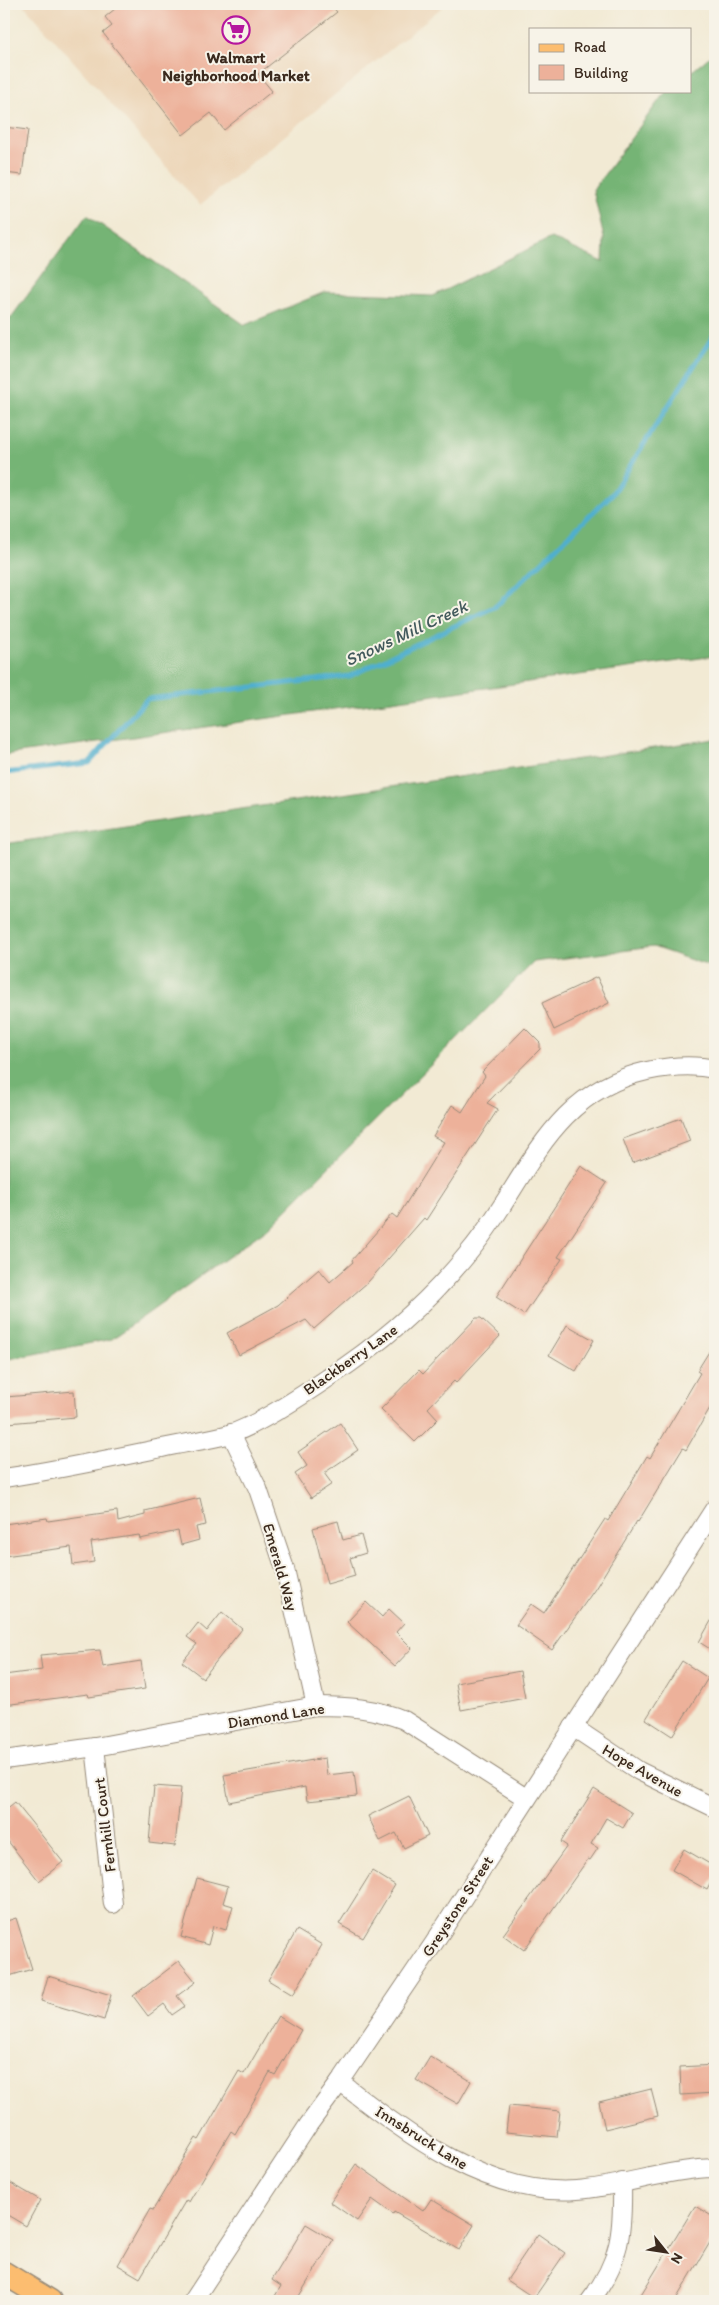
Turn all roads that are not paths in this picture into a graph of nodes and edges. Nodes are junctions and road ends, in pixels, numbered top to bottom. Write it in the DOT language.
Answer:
graph roads {
  1 [pos="715,1069"];
  2 [pos="231,1433"];
  3 [pos="4,1478"];
  4 [pos="715,1508"];
  5 [pos="316,1706"];
  6 [pos="572,1727"];
  7 [pos="94,1747"];
  8 [pos="4,1760"];
  9 [pos="526,1798"];
  10 [pos="715,1808"];
  11 [pos="113,1904"];
  12 [pos="340,2082"];
  13 [pos="715,2168"];
  14 [pos="622,2182"];
  15 [pos="4,2274"];
  16 [pos="50,2301"];
  17 [pos="193,2301"];
  18 [pos="590,2301"];
  1 -- 2 [label="street, Blackberry Lane"];
  2 -- 3 [label="street, Blackberry Lane"];
  2 -- 5 [label="street, Emerald Way"];
  4 -- 6 [label="street, Greystone Street"];
  5 -- 7 [label="street, Diamond Lane"];
  5 -- 9 [label="street, Diamond Lane"];
  6 -- 9 [label="street, Greystone Street"];
  6 -- 10 [label="street, Hope Avenue"];
  7 -- 8 [label="street, Diamond Lane"];
  7 -- 11 [label="street, Fernhill Court"];
  9 -- 12 [label="street, Greystone Street"];
  12 -- 14 [label="street, Innsbruck Lane"];
  12 -- 17 [label="street, Greystone Street"];
  13 -- 14 [label="street, Innsbruck Lane"];
  14 -- 18 [label="street"];
  15 -- 16 [label="main road"];
}
